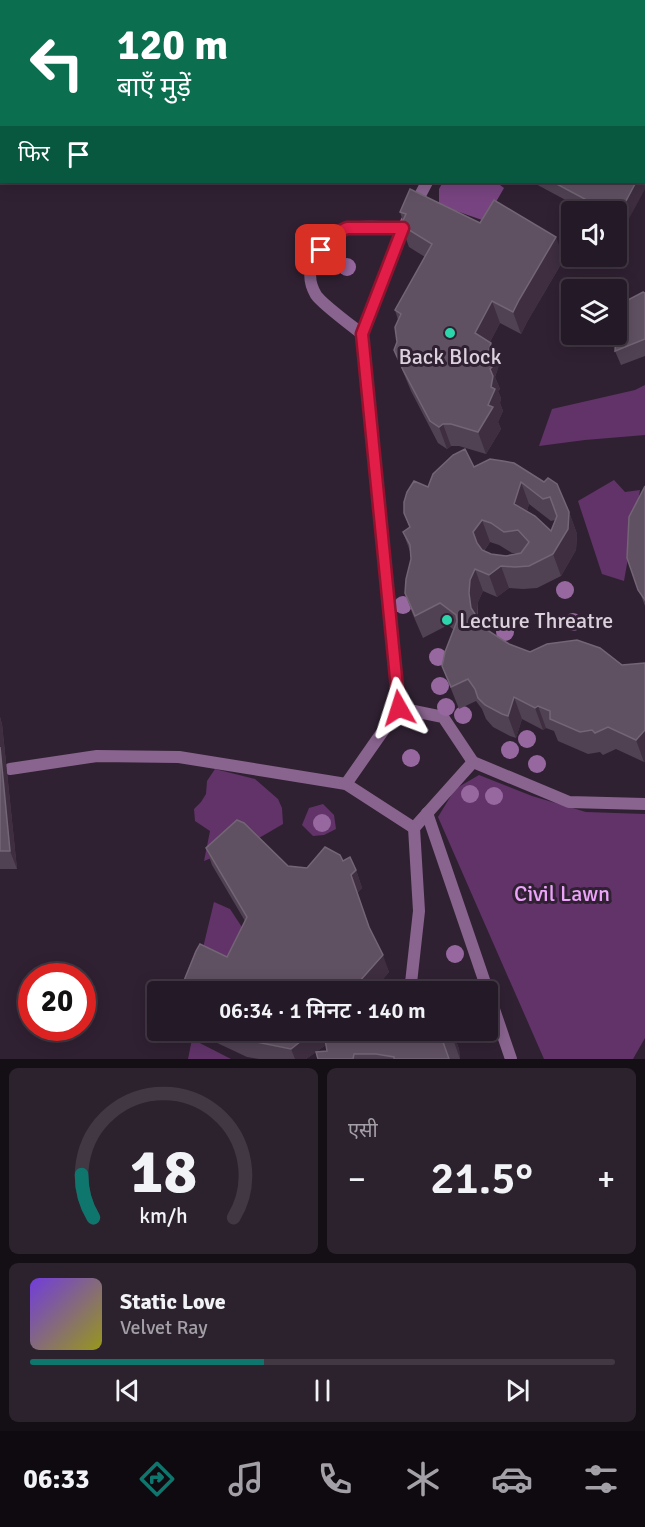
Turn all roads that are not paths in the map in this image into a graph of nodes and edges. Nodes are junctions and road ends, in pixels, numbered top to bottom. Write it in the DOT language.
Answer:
graph roads {
  1 [pos="426,183"];
  2 [pos="403,228"];
  3 [pos="362,334"];
  4 [pos="399,708"];
  5 [pos="473,762"];
  6 [pos="10,769"];
  7 [pos="346,784"];
  8 [pos="645,804"];
  9 [pos="427,813"];
  10 [pos="414,828"];
  11 [pos="411,981"];
  12 [pos="511,1059"];
  1 -- 2 [label="lane"];
  2 -- 3 [label="lane"];
  2 -- 3 [label="lane"];
  3 -- 4 [label="lane"];
  4 -- 5 [label="lane"];
  4 -- 7 [label="lane"];
  5 -- 8 [label="lane"];
  5 -- 9 [label="lane"];
  6 -- 7 [label="lane"];
  7 -- 10 [label="lane"];
  9 -- 10 [label="lane"];
  9 -- 12 [label="lane"];
  10 -- 11 [label="lane"];
}
